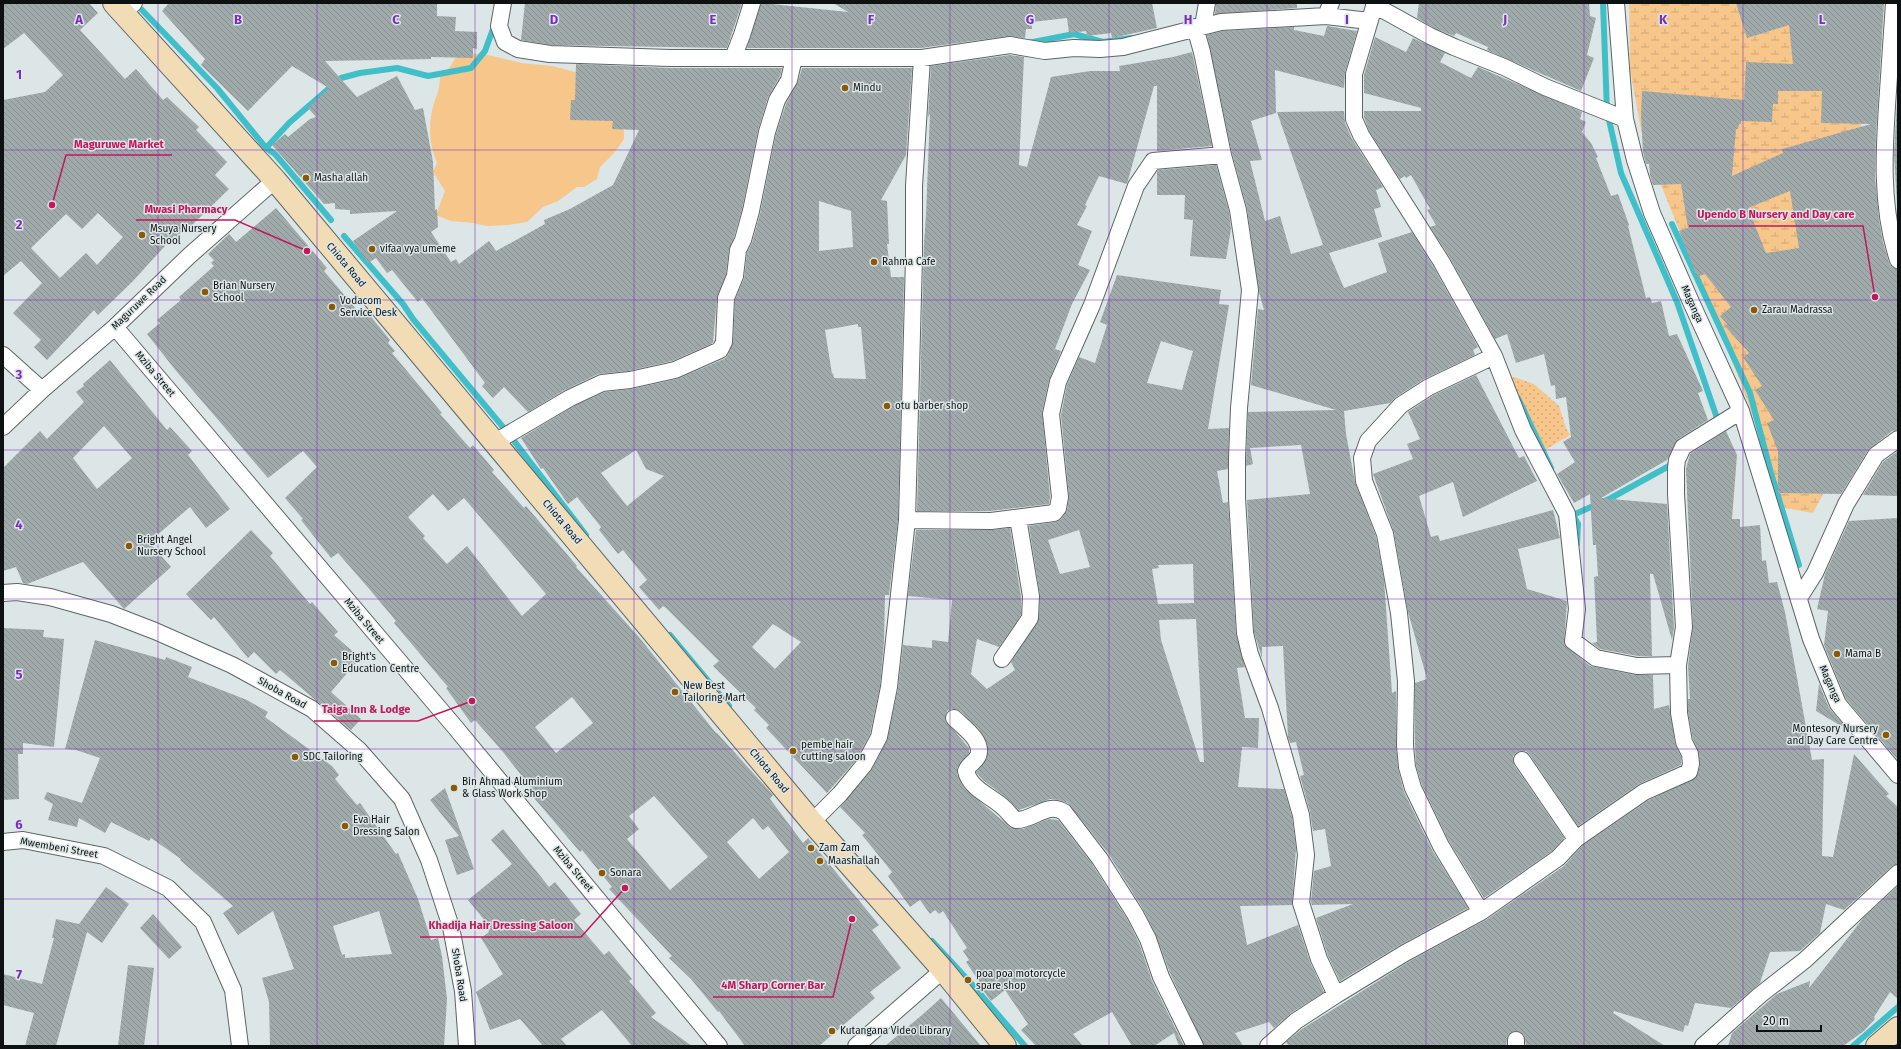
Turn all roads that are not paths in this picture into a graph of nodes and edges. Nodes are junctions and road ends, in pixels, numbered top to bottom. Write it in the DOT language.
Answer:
graph roads {
  1 [pos="503,3"];
  2 [pos="752,3"];
  3 [pos="1207,3"];
  4 [pos="1616,3"];
  5 [pos="1894,3"];
  6 [pos="1375,4"];
  7 [pos="123,6"];
  8 [pos="1328,9"];
  9 [pos="1369,21"];
  10 [pos="1199,27"];
  11 [pos="733,58"];
  12 [pos="794,58"];
  13 [pos="922,58"];
  14 [pos="1626,119"];
  15 [pos="1223,155"];
  16 [pos="275,180"];
  17 [pos="1898,260"];
  18 [pos="115,327"];
  19 [pos="3,355"];
  20 [pos="1494,356"];
  21 [pos="42,390"];
  22 [pos="1742,411"];
  23 [pos="3,427"];
  24 [pos="1898,439"];
  25 [pos="495,442"];
  26 [pos="1018,518"];
  27 [pos="907,520"];
  28 [pos="3,593"];
  29 [pos="1799,598"];
  30 [pos="1002,659"];
  31 [pos="1678,665"];
  32 [pos="954,718"];
  33 [pos="1522,760"];
  34 [pos="1898,775"];
  35 [pos="812,822"];
  36 [pos="1576,839"];
  37 [pos="3,842"];
  38 [pos="1898,873"];
  39 [pos="1481,912"];
  40 [pos="943,970"];
  41 [pos="1336,995"];
  42 [pos="1898,1028"];
  43 [pos="240,1046"];
  44 [pos="467,1046"];
  45 [pos="719,1046"];
  46 [pos="856,1046"];
  47 [pos="1005,1046"];
  48 [pos="1195,1046"];
  49 [pos="1268,1046"];
  50 [pos="1703,1046"];
  51 [pos="1877,1046"];
  1 -- 11 [label="street"];
  2 -- 11 [label="street"];
  3 -- 10 [label="street"];
  4 -- 14 [label="street, Maganga"];
  5 -- 17 [label="street"];
  6 -- 9 [label="street"];
  6 -- 14 [label="street"];
  7 -- 16 [label="street, Chiota Road"];
  8 -- 9 [label="street"];
  8 -- 10 [label="street"];
  9 -- 20 [label="street"];
  10 -- 13 [label="street"];
  10 -- 15 [label="street"];
  11 -- 12 [label="street"];
  12 -- 13 [label="street"];
  12 -- 25 [label="street"];
  13 -- 27 [label="street"];
  14 -- 22 [label="street, Maganga"];
  15 -- 26 [label="street"];
  15 -- 41 [label="street"];
  16 -- 18 [label="street, Maguruwe Road"];
  16 -- 25 [label="street, Chiota Road"];
  18 -- 21 [label="street, Maguruwe Road"];
  18 -- 45 [label="street, Mziba Street"];
  19 -- 21 [label="street"];
  20 -- 31 [label="street"];
  20 -- 39 [label="street"];
  21 -- 23 [label="street, Maguruwe Road"];
  22 -- 29 [label="street, Maganga"];
  22 -- 31 [label="street"];
  24 -- 29 [label="street"];
  25 -- 35 [label="street, Chiota Road"];
  26 -- 27 [label="street"];
  26 -- 30 [label="street"];
  27 -- 35 [label="street"];
  28 -- 44 [label="street, Shoba Road"];
  29 -- 34 [label="street, Maganga"];
  31 -- 36 [label="street"];
  32 -- 48 [label="street"];
  33 -- 36 [label="street"];
  35 -- 40 [label="street, Chiota Road"];
  36 -- 39 [label="street"];
  37 -- 43 [label="street, Mwembeni Street"];
  38 -- 50 [label="street"];
  39 -- 41 [label="street"];
  40 -- 46 [label="street"];
  40 -- 47 [label="street, Chiota Road"];
  41 -- 49 [label="street"];
  42 -- 51 [label="street"];
}
